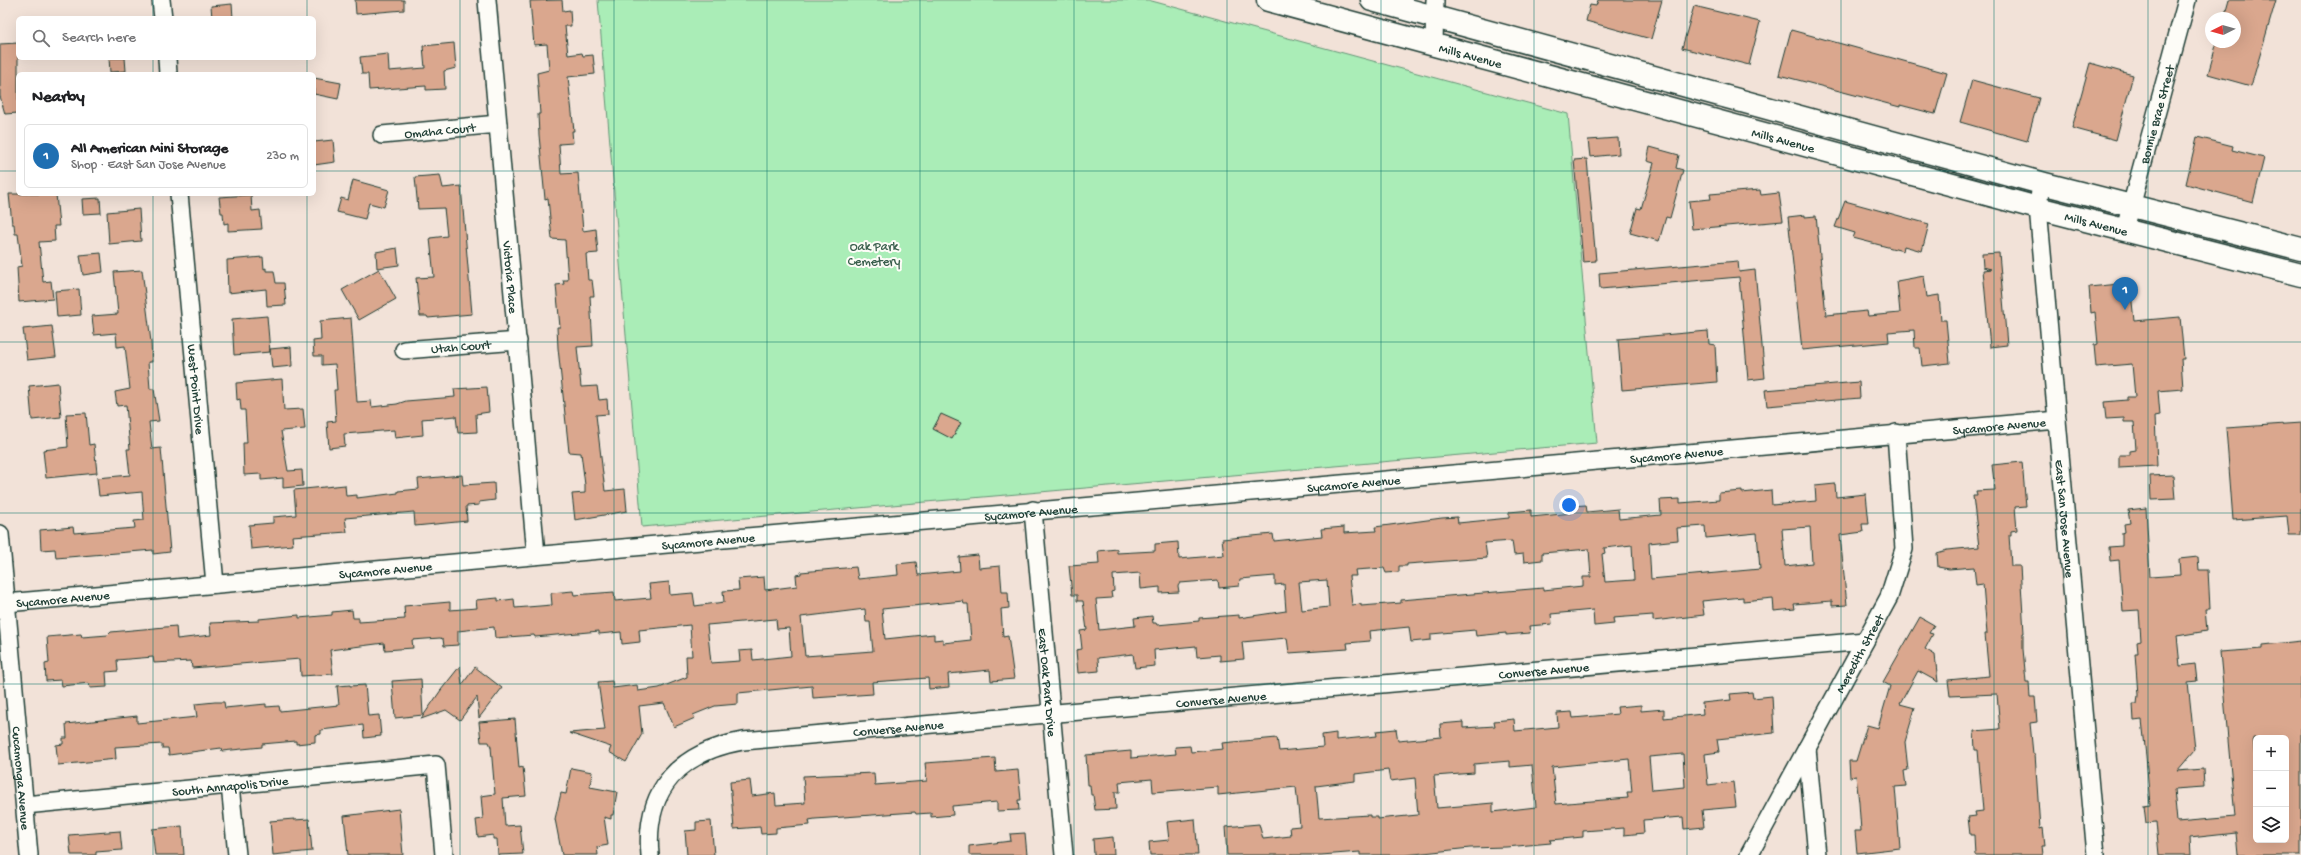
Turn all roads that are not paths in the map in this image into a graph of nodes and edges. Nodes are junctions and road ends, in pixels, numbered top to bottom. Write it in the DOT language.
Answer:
graph roads {
  1 [pos="161,0"];
  2 [pos="487,0"];
  3 [pos="1268,0"];
  4 [pos="1372,0"];
  5 [pos="2187,0"];
  6 [pos="1435,8"];
  7 [pos="163,16"];
  8 [pos="1434,44"];
  9 [pos="167,60"];
  10 [pos="168,72"];
  11 [pos="498,124"];
  12 [pos="382,135"];
  13 [pos="2041,182"];
  14 [pos="179,196"];
  15 [pos="2131,204"];
  16 [pos="2038,208"];
  17 [pos="2125,228"];
  18 [pos="2301,249"];
  19 [pos="2301,275"];
  20 [pos="518,341"];
  21 [pos="404,350"];
  22 [pos="2057,420"];
  23 [pos="1896,433"];
  24 [pos="1033,510"];
  25 [pos="0,534"];
  26 [pos="536,554"];
  27 [pos="215,584"];
  28 [pos="6,603"];
  29 [pos="1865,641"];
  30 [pos="1052,713"];
  31 [pos="1807,748"];
  32 [pos="230,785"];
  33 [pos="25,805"];
  34 [pos="29,855"];
  35 [pos="237,855"];
  36 [pos="444,855"];
  37 [pos="650,855"];
  38 [pos="1064,855"];
  39 [pos="1749,855"];
  40 [pos="1817,855"];
  41 [pos="2096,855"];
  1 -- 7 [label="street"];
  2 -- 11 [label="street, Victoria Place"];
  3 -- 8 [label="main road, Mills Avenue"];
  4 -- 6 [label="main road, Mills Avenue"];
  5 -- 15 [label="street, Bonnie Brae Street"];
  6 -- 8 [label="street"];
  6 -- 13 [label="main road, Mills Avenue"];
  8 -- 16 [label="main road, Mills Avenue"];
  9 -- 10 [label="street"];
  11 -- 12 [label="street, Omaha Court"];
  11 -- 20 [label="street, Victoria Place"];
  13 -- 15 [label="main road, Mills Avenue"];
  13 -- 16 [label="street, East San Jose Avenue"];
  14 -- 27 [label="street, West Point Drive"];
  15 -- 17 [label="street, Bonnie Brae Street"];
  15 -- 18 [label="main road, Mills Avenue"];
  16 -- 17 [label="main road, Mills Avenue"];
  16 -- 22 [label="street, East San Jose Avenue"];
  17 -- 19 [label="main road, Mills Avenue"];
  20 -- 21 [label="street, Utah Court"];
  20 -- 26 [label="street, Victoria Place"];
  22 -- 23 [label="street, Sycamore Avenue"];
  22 -- 41 [label="street, East San Jose Avenue"];
  23 -- 24 [label="street, Sycamore Avenue"];
  23 -- 29 [label="street, Meredith Street"];
  24 -- 26 [label="street, Sycamore Avenue"];
  24 -- 30 [label="street, East Oak Park Drive"];
  25 -- 28 [label="street, Cucamonga Avenue"];
  26 -- 27 [label="street, Sycamore Avenue"];
  27 -- 28 [label="street, Sycamore Avenue"];
  28 -- 33 [label="street, Cucamonga Avenue"];
  29 -- 30 [label="street, Converse Avenue"];
  29 -- 31 [label="street, Meredith Street"];
  30 -- 37 [label="street, Converse Avenue"];
  30 -- 38 [label="street, East Oak Park Drive"];
  31 -- 39 [label="street, Meredith Street"];
  31 -- 40 [label="street"];
  32 -- 33 [label="street, South Annapolis Drive"];
  32 -- 35 [label="street"];
  32 -- 36 [label="street, South Annapolis Drive"];
  33 -- 34 [label="street, Cucamonga Avenue"];
}
